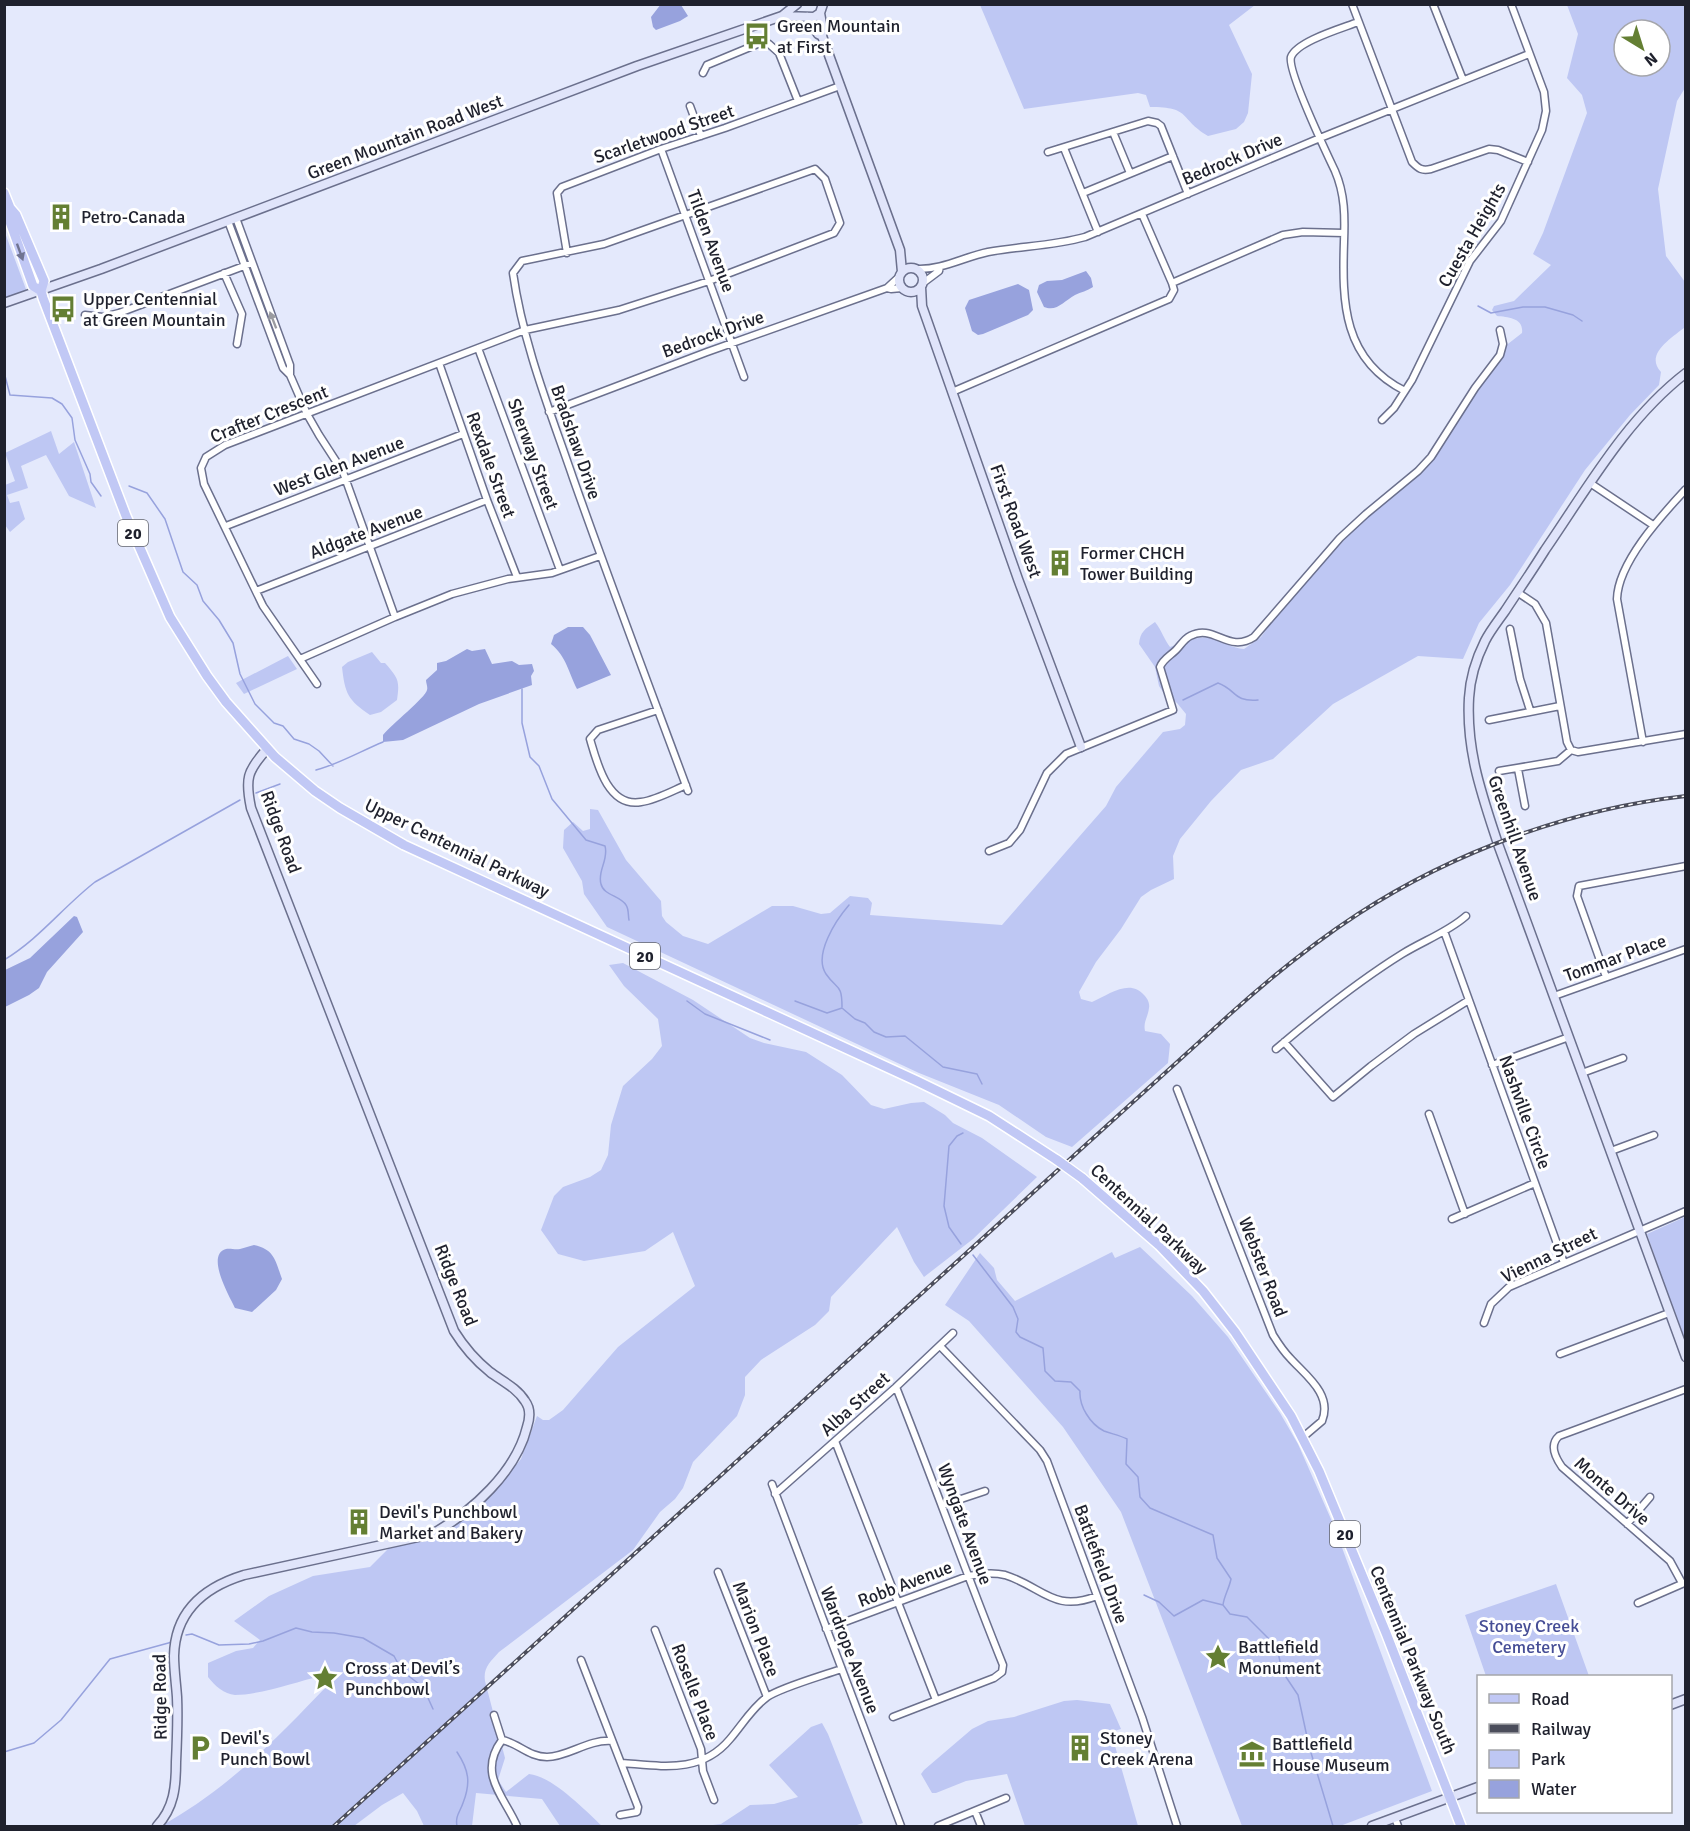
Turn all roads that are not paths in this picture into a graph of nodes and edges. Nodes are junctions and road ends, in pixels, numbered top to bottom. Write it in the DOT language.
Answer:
graph roads {
  1 [pos="797,4"];
  2 [pos="1352,4"];
  3 [pos="1433,4"];
  4 [pos="1510,4"];
  5 [pos="821,8"];
  6 [pos="782,16"];
  7 [pos="805,16"];
  8 [pos="1358,22"];
  9 [pos="822,36"];
  10 [pos="1530,54"];
  11 [pos="703,73"];
  12 [pos="1464,80"];
  13 [pos="840,86"];
  14 [pos="798,101"];
  15 [pos="690,106"];
  16 [pos="1392,109"];
  17 [pos="1113,132"];
  18 [pos="701,136"];
  19 [pos="1320,138"];
  20 [pos="1064,148"];
  21 [pos="661,149"];
  22 [pos="1048,153"];
  23 [pos="1173,156"];
  24 [pos="1528,162"];
  25 [pos="1130,173"];
  26 [pos="4,192"];
  27 [pos="1083,193"];
  28 [pos="1188,194"];
  29 [pos="1142,214"];
  30 [pos="685,215"];
  31 [pos="232,220"];
  32 [pos="1098,232"];
  33 [pos="1344,233"];
  34 [pos="900,250"];
  35 [pos="567,253"];
  36 [pos="248,265"];
  37 [pos="940,267"];
  38 [pos="915,268"];
  39 [pos="224,273"];
  40 [pos="901,274"];
  41 [pos="709,280"];
  42 [pos="1172,283"];
  43 [pos="922,285"];
  44 [pos="887,288"];
  45 [pos="906,290"];
  46 [pos="41,291"];
  47 [pos="4,303"];
  48 [pos="922,306"];
  49 [pos="85,315"];
  50 [pos="525,330"];
  51 [pos="1500,330"];
  52 [pos="732,343"];
  53 [pos="237,344"];
  54 [pos="478,348"];
  55 [pos="439,363"];
  56 [pos="1686,373"];
  57 [pos="744,377"];
  58 [pos="1405,391"];
  59 [pos="952,392"];
  60 [pos="549,412"];
  61 [pos="307,414"];
  62 [pos="1382,420"];
  63 [pos="463,435"];
  64 [pos="346,479"];
  65 [pos="1590,483"];
  66 [pos="1686,489"];
  67 [pos="487,500"];
  68 [pos="1653,525"];
  69 [pos="226,526"];
  70 [pos="372,547"];
  71 [pos="600,556"];
  72 [pos="560,570"];
  73 [pos="517,577"];
  74 [pos="256,591"];
  75 [pos="1517,592"];
  76 [pos="395,616"];
  77 [pos="1510,629"];
  78 [pos="300,659"];
  79 [pos="317,684"];
  80 [pos="1560,706"];
  81 [pos="658,710"];
  82 [pos="1530,710"];
  83 [pos="1489,720"];
  84 [pos="1686,734"];
  85 [pos="1643,742"];
  86 [pos="1081,747"];
  87 [pos="267,749"];
  88 [pos="1571,750"];
  89 [pos="1518,769"];
  90 [pos="1499,771"];
  91 [pos="1526,806"];
  92 [pos="989,851"];
  93 [pos="1686,866"];
  94 [pos="1466,916"];
  95 [pos="1443,931"];
  96 [pos="1686,949"];
  97 [pos="1606,977"];
  98 [pos="1554,996"];
  99 [pos="1469,1000"];
  100 [pos="1569,1037"];
  101 [pos="1284,1042"];
  102 [pos="1276,1049"];
  103 [pos="1623,1059"];
  104 [pos="1492,1065"];
  105 [pos="1582,1073"];
  106 [pos="917,1081"];
  107 [pos="1177,1089"];
  108 [pos="1429,1114"];
  109 [pos="1654,1135"];
  110 [pos="1611,1151"];
  111 [pos="1535,1183"];
  112 [pos="1686,1211"];
  113 [pos="1465,1214"];
  114 [pos="1452,1219"];
  115 [pos="1640,1229"];
  116 [pos="1564,1263"];
  117 [pos="1203,1291"];
  118 [pos="1669,1313"];
  119 [pos="1484,1323"];
  120 [pos="953,1333"];
  121 [pos="940,1346"];
  122 [pos="1560,1354"];
  123 [pos="1686,1357"];
  124 [pos="896,1387"];
  125 [pos="1686,1389"];
  126 [pos="1302,1438"];
  127 [pos="835,1441"];
  128 [pos="772,1484"];
  129 [pos="985,1491"];
  130 [pos="775,1494"];
  131 [pos="1650,1497"];
  132 [pos="943,1505"];
  133 [pos="1627,1524"];
  134 [pos="718,1572"];
  135 [pos="968,1576"];
  136 [pos="1684,1583"];
  137 [pos="1097,1596"];
  138 [pos="899,1602"];
  139 [pos="1638,1603"];
  140 [pos="826,1629"];
  141 [pos="655,1630"];
  142 [pos="580,1660"];
  143 [pos="841,1669"];
  144 [pos="767,1697"];
  145 [pos="1686,1699"];
  146 [pos="936,1700"];
  147 [pos="1672,1705"];
  148 [pos="494,1715"];
  149 [pos="893,1717"];
  150 [pos="502,1740"];
  151 [pos="612,1741"];
  152 [pos="703,1759"];
  153 [pos="622,1763"];
  154 [pos="1477,1787"];
  155 [pos="1449,1797"];
  156 [pos="1006,1798"];
  157 [pos="714,1800"];
  158 [pos="975,1811"];
  159 [pos="620,1815"];
  160 [pos="1397,1822"];
  161 [pos="157,1827"];
  162 [pos="517,1827"];
  163 [pos="901,1827"];
  164 [pos="938,1827"];
  165 [pos="981,1827"];
  166 [pos="1177,1827"];
  167 [pos="1371,1827"];
  168 [pos="1461,1827"];
  1 -- 6 [label="street, Green Mountain Road West"];
  1 -- 7 [label="street, First Road West"];
  2 -- 8 [label="street"];
  3 -- 12 [label="street"];
  4 -- 10 [label="street, Cuesta Heights"];
  5 -- 7 [label="street, Green Mountain Road West"];
  5 -- 9 [label="street, First Road West"];
  6 -- 7 [label="street, Green Mountain Road West"];
  6 -- 31 [label="street, Green Mountain Road West"];
  7 -- 9 [label="street, First Road West"];
  8 -- 16 [label="street"];
  8 -- 19 [label="street"];
  9 -- 13 [label="street, First Road West"];
  10 -- 12 [label="street, Bedrock Drive"];
  10 -- 24 [label="street, Cuesta Heights"];
  11 -- 14 [label="street"];
  12 -- 16 [label="street, Bedrock Drive"];
  13 -- 14 [label="street, Scarletwood Street"];
  13 -- 34 [label="street, First Road West"];
  14 -- 18 [label="street, Scarletwood Street"];
  15 -- 18 [label="street"];
  16 -- 19 [label="street, Bedrock Drive"];
  16 -- 24 [label="street"];
  17 -- 20 [label="street"];
  17 -- 23 [label="street"];
  17 -- 25 [label="street"];
  18 -- 21 [label="street, Scarletwood Street"];
  19 -- 28 [label="street, Bedrock Drive"];
  19 -- 33 [label="street"];
  20 -- 22 [label="street"];
  20 -- 27 [label="street"];
  21 -- 30 [label="street, Tilden Avenue"];
  21 -- 35 [label="street, Scarletwood Street"];
  23 -- 25 [label="street"];
  23 -- 28 [label="street"];
  24 -- 58 [label="street, Cuesta Heights"];
  25 -- 27 [label="street"];
  26 -- 46 [label="main road, Upper Centennial Parkway / 20"];
  27 -- 32 [label="street"];
  28 -- 29 [label="street, Bedrock Drive"];
  29 -- 32 [label="street, Bedrock Drive"];
  29 -- 42 [label="street"];
  30 -- 35 [label="street, Bradshaw Drive"];
  30 -- 41 [label="street, Tilden Avenue"];
  30 -- 41 [label="street, Bradshaw Drive"];
  31 -- 36 [label="street"];
  31 -- 46 [label="street, Green Mountain Road West"];
  32 -- 37 [label="street, Bedrock Drive"];
  33 -- 42 [label="street"];
  33 -- 58 [label="street"];
  34 -- 38 [label="street, First Road West"];
  34 -- 40 [label="street, First Road West"];
  35 -- 50 [label="street, Bradshaw Drive"];
  36 -- 39 [label="street"];
  36 -- 61 [label="street"];
  37 -- 38 [label="street, Bedrock Drive"];
  37 -- 43 [label="street, Bedrock Drive"];
  38 -- 40 [label="street"];
  38 -- 43 [label="street, First Road West"];
  39 -- 49 [label="street"];
  39 -- 53 [label="street"];
  40 -- 44 [label="street, Bedrock Drive"];
  40 -- 45 [label="street, First Road West"];
  41 -- 50 [label="street, Crafter Crescent"];
  41 -- 52 [label="street, Tilden Avenue"];
  42 -- 59 [label="street"];
  43 -- 45 [label="street"];
  43 -- 48 [label="street, First Road West"];
  44 -- 45 [label="street, Bedrock Drive"];
  44 -- 52 [label="street, Bedrock Drive"];
  45 -- 48 [label="street, First Road West"];
  46 -- 47 [label="street, Green Mountain Road West"];
  46 -- 87 [label="main road, Upper Centennial Parkway / 20"];
  48 -- 59 [label="street, First Road West"];
  50 -- 54 [label="street, Crafter Crescent"];
  50 -- 60 [label="street, Bradshaw Drive"];
  51 -- 86 [label="street"];
  52 -- 57 [label="street, Tilden Avenue"];
  52 -- 60 [label="street, Bedrock Drive"];
  54 -- 55 [label="street, Crafter Crescent"];
  54 -- 72 [label="street, Sherway Street"];
  55 -- 61 [label="street, Crafter Crescent"];
  55 -- 63 [label="street, Rexdale Street"];
  56 -- 65 [label="street, Greenhill Avenue"];
  58 -- 62 [label="street, Cuesta Heights"];
  59 -- 86 [label="street, First Road West"];
  60 -- 71 [label="street, Bradshaw Drive"];
  61 -- 64 [label="street"];
  61 -- 69 [label="street, Crafter Crescent"];
  63 -- 64 [label="street, West Glen Avenue"];
  63 -- 67 [label="street, Rexdale Street"];
  64 -- 69 [label="street, West Glen Avenue"];
  64 -- 70 [label="street"];
  65 -- 68 [label="street"];
  65 -- 75 [label="street, Greenhill Avenue"];
  66 -- 68 [label="street"];
  67 -- 70 [label="street, Aldgate Avenue"];
  67 -- 73 [label="street, Rexdale Street"];
  68 -- 85 [label="street"];
  69 -- 74 [label="street, Crafter Crescent"];
  70 -- 74 [label="street, Aldgate Avenue"];
  70 -- 76 [label="street"];
  71 -- 72 [label="street"];
  71 -- 81 [label="street, Bradshaw Drive"];
  72 -- 73 [label="street"];
  73 -- 76 [label="street"];
  74 -- 78 [label="street, Crafter Crescent"];
  75 -- 80 [label="street"];
  75 -- 98 [label="street, Greenhill Avenue"];
  76 -- 78 [label="street"];
  77 -- 82 [label="street"];
  78 -- 79 [label="street, Crafter Crescent"];
  80 -- 82 [label="street"];
  80 -- 88 [label="street"];
  81 -- 81 [label="street, Bradshaw Drive"];
  82 -- 83 [label="street"];
  84 -- 85 [label="street"];
  85 -- 88 [label="street"];
  86 -- 92 [label="street"];
  87 -- 106 [label="main road, Upper Centennial Parkway / 20"];
  87 -- 161 [label="street, Ridge Road"];
  88 -- 89 [label="street"];
  89 -- 90 [label="street"];
  89 -- 91 [label="street"];
  93 -- 97 [label="street"];
  94 -- 95 [label="street"];
  95 -- 99 [label="street, Nashville Circle"];
  95 -- 101 [label="street"];
  96 -- 97 [label="street, Tommar Place"];
  97 -- 98 [label="street, Tommar Place"];
  98 -- 100 [label="street, Greenhill Avenue"];
  99 -- 101 [label="street"];
  99 -- 104 [label="street, Nashville Circle"];
  100 -- 104 [label="street"];
  100 -- 105 [label="street, Greenhill Avenue"];
  101 -- 102 [label="street"];
  103 -- 105 [label="street"];
  104 -- 111 [label="street, Nashville Circle"];
  105 -- 110 [label="street, Greenhill Avenue"];
  106 -- 117 [label="main road, Centennial Parkway / 20, bridge"];
  107 -- 126 [label="street, Webster Road"];
  108 -- 113 [label="street"];
  109 -- 110 [label="street"];
  110 -- 115 [label="street, Greenhill Avenue"];
  111 -- 113 [label="street, Nashville Circle"];
  111 -- 116 [label="street"];
  112 -- 115 [label="street, Vienna Street"];
  113 -- 114 [label="street, Nashville Circle"];
  115 -- 116 [label="street, Vienna Street"];
  115 -- 118 [label="street, Greenhill Avenue"];
  116 -- 119 [label="street, Vienna Street"];
  117 -- 126 [label="main road, Centennial Parkway South / 20"];
  118 -- 122 [label="street"];
  118 -- 123 [label="street, Greenhill Avenue"];
  120 -- 121 [label="street, Alba Street"];
  121 -- 124 [label="street, Alba Street"];
  121 -- 137 [label="street, Battlefield Drive"];
  124 -- 127 [label="street, Alba Street"];
  124 -- 132 [label="street, Wyngate Avenue"];
  125 -- 133 [label="street, Monte Drive"];
  126 -- 155 [label="main road, Centennial Parkway South / 20"];
  127 -- 130 [label="street, Alba Street"];
  127 -- 138 [label="street"];
  128 -- 130 [label="street, Wardrope Avenue"];
  129 -- 132 [label="street"];
  130 -- 140 [label="street, Wardrope Avenue"];
  131 -- 133 [label="street"];
  132 -- 135 [label="street, Wyngate Avenue"];
  133 -- 136 [label="street, Monte Drive"];
  134 -- 144 [label="street, Marion Place"];
  135 -- 137 [label="street, Robb Avenue"];
  135 -- 138 [label="street, Robb Avenue"];
  135 -- 146 [label="street, Wyngate Avenue"];
  136 -- 139 [label="street"];
  137 -- 166 [label="street, Battlefield Drive"];
  138 -- 140 [label="street, Robb Avenue"];
  138 -- 146 [label="street"];
  140 -- 143 [label="street, Wardrope Avenue"];
  141 -- 152 [label="street, Roselle Place"];
  142 -- 151 [label="street"];
  143 -- 144 [label="street"];
  143 -- 163 [label="street, Wardrope Avenue"];
  144 -- 152 [label="street"];
  145 -- 147 [label="street"];
  146 -- 149 [label="street"];
  148 -- 150 [label="street"];
  150 -- 151 [label="street"];
  150 -- 162 [label="street"];
  151 -- 153 [label="street"];
  152 -- 153 [label="street"];
  152 -- 157 [label="street, Roselle Place"];
  153 -- 159 [label="street"];
  154 -- 155 [label="street"];
  155 -- 160 [label="street"];
  155 -- 168 [label="main road, Centennial Parkway South / 20"];
  156 -- 158 [label="street"];
  158 -- 164 [label="street"];
  158 -- 165 [label="street"];
  160 -- 167 [label="street"];
}
